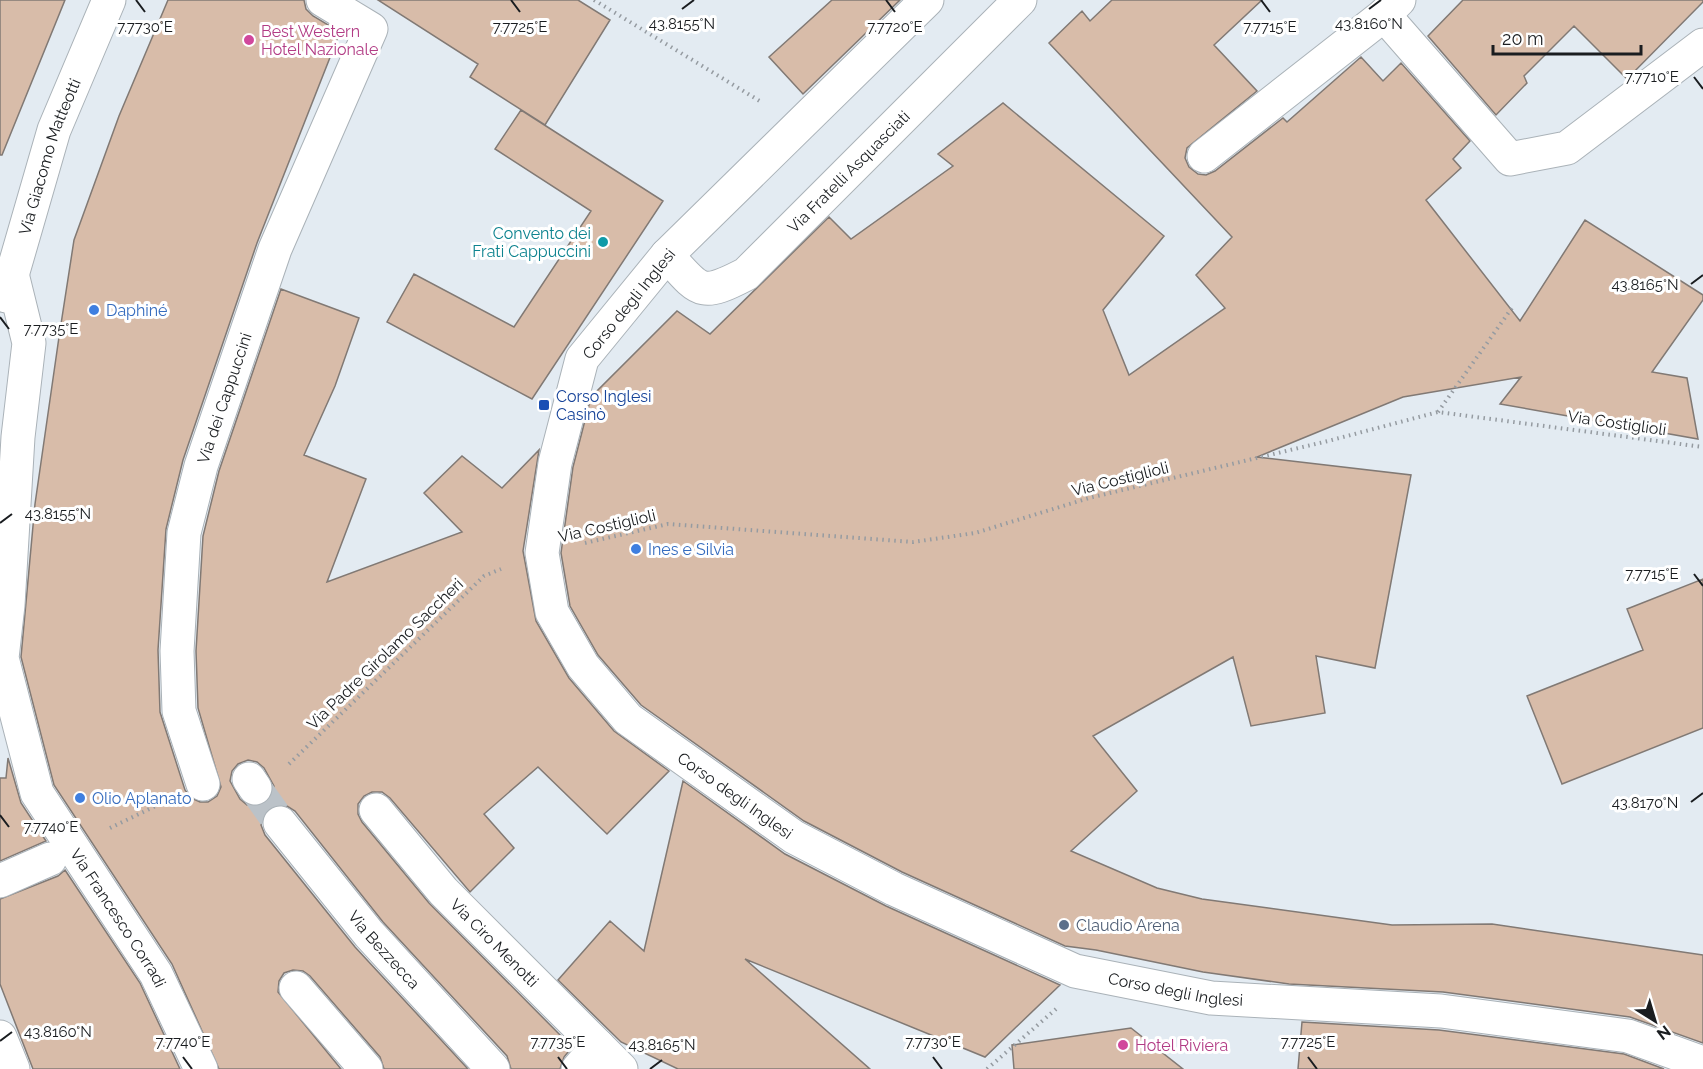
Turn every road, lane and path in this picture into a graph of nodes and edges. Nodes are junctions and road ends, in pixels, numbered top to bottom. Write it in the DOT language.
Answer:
graph roads {
  1 [pos="109,0"];
  2 [pos="323,0"];
  3 [pos="594,0"];
  4 [pos="927,0"];
  5 [pos="1020,0"];
  6 [pos="1392,8"];
  7 [pos="1703,45"];
  8 [pos="768,106"];
  9 [pos="1204,156"];
  10 [pos="667,255"];
  11 [pos="12,274"];
  12 [pos="1514,305"];
  13 [pos="0,318"];
  14 [pos="1438,412"];
  15 [pos="1703,447"];
  16 [pos="542,553"];
  17 [pos="252,783"];
  18 [pos="203,784"];
  19 [pos="376,810"];
  20 [pos="280,823"];
  21 [pos="71,849"];
  22 [pos="0,881"];
  23 [pos="1095,975"];
  24 [pos="296,988"];
  25 [pos="0,1037"];
  26 [pos="204,1057"];
  27 [pos="588,1058"];
  28 [pos="1703,1063"];
  29 [pos="13,1069"];
  30 [pos="366,1069"];
  31 [pos="493,1069"];
  32 [pos="621,1069"];
  33 [pos="987,1069"];
  1 -- 11 [label="street, Via Giacomo Matteotti"];
  2 -- 18 [label="street, Via dei Cappuccini"];
  3 -- 8 [label="path"];
  4 -- 10 [label="street, Corso degli Inglesi"];
  5 -- 10 [label="street, Via Fratelli Asquasciati"];
  6 -- 7 [label="street"];
  6 -- 9 [label="street"];
  10 -- 16 [label="street, Corso degli Inglesi"];
  11 -- 13 [label="street, Via Giacomo Matteotti"];
  11 -- 21 [label="street, Via Francesco Corradi"];
  12 -- 14 [label="path"];
  14 -- 15 [label="path, Via Costiglioli"];
  14 -- 16 [label="path, Via Costiglioli"];
  16 -- 17 [label="path, Via Padre Girolamo Saccheri"];
  16 -- 23 [label="street, Corso degli Inglesi"];
  18 -- 21 [label="path"];
  19 -- 27 [label="street, Via Ciro Menotti"];
  20 -- 31 [label="street, Via Bezzecca"];
  21 -- 22 [label="street"];
  21 -- 26 [label="street, Via Francesco Corradi"];
  23 -- 28 [label="street, Corso degli Inglesi"];
  23 -- 33 [label="path"];
  24 -- 30 [label="street"];
  25 -- 29 [label="street"];
  27 -- 32 [label="street, Via Ciro Menotti"];
}
